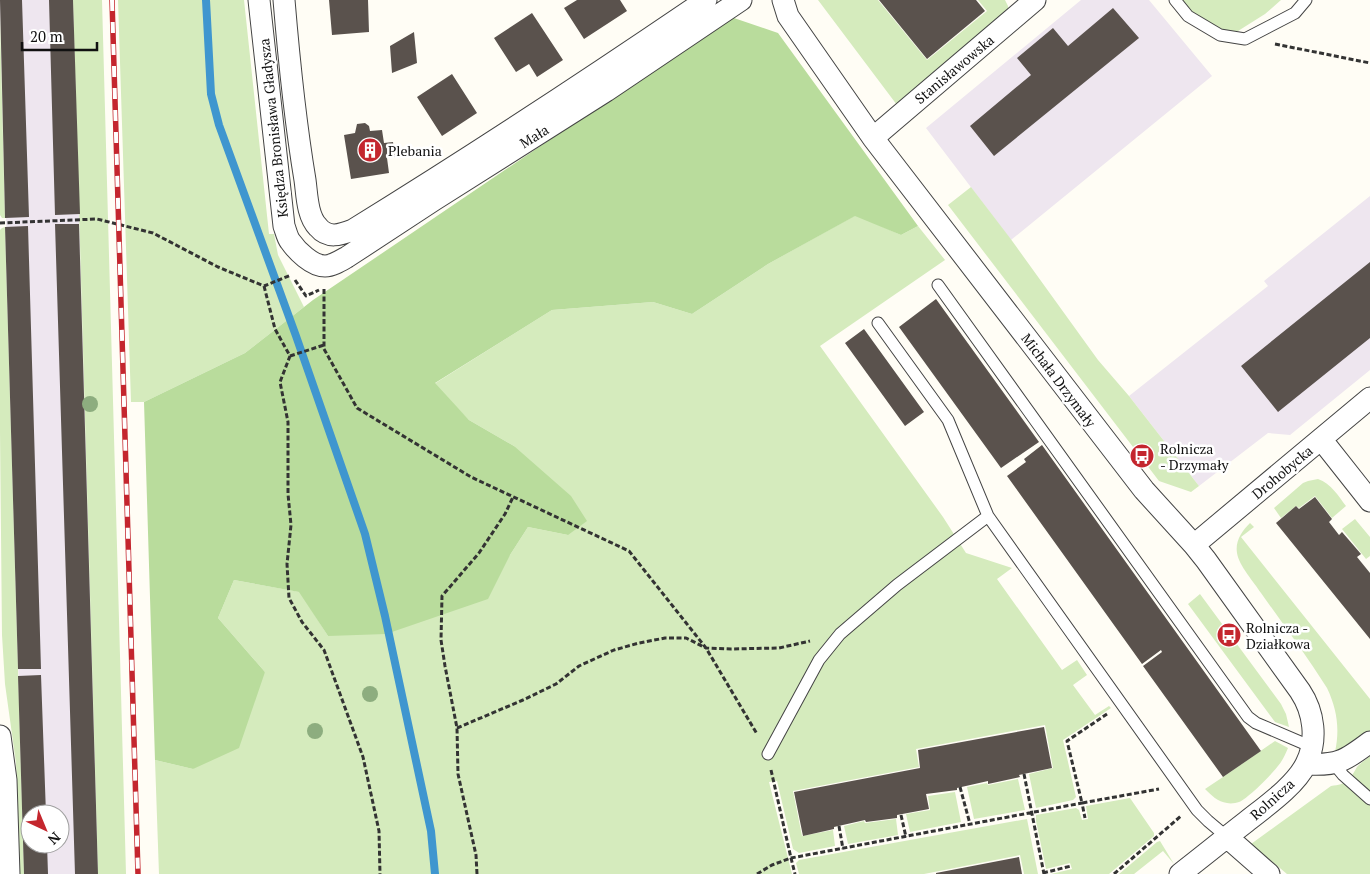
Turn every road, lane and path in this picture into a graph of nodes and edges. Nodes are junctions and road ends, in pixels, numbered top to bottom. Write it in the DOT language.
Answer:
graph roads {
  1 [pos="259,0"];
  2 [pos="284,0"];
  3 [pos="706,0"];
  4 [pos="741,0"];
  5 [pos="783,0"];
  6 [pos="1175,0"];
  7 [pos="1306,0"];
  8 [pos="1025,3"];
  9 [pos="1245,39"];
  10 [pos="1370,62"];
  11 [pos="874,138"];
  12 [pos="0,223"];
  13 [pos="340,234"];
  14 [pos="324,266"];
  15 [pos="290,276"];
  16 [pos="938,285"];
  17 [pos="264,286"];
  18 [pos="878,323"];
  19 [pos="324,345"];
  20 [pos="290,356"];
  21 [pos="1370,398"];
  22 [pos="1321,439"];
  23 [pos="513,497"];
  24 [pos="1370,500"];
  25 [pos="988,516"];
  26 [pos="1194,545"];
  27 [pos="840,634"];
  28 [pos="706,648"];
  29 [pos="1122,704"];
  30 [pos="457,728"];
  31 [pos="0,736"];
  32 [pos="1370,742"];
  33 [pos="768,754"];
  34 [pos="1309,756"];
  35 [pos="1334,764"];
  36 [pos="1024,774"];
  37 [pos="1180,785"];
  38 [pos="960,787"];
  39 [pos="1370,799"];
  40 [pos="1082,803"];
  41 [pos="1194,805"];
  42 [pos="1032,812"];
  43 [pos="902,814"];
  44 [pos="1085,818"];
  45 [pos="970,824"];
  46 [pos="839,826"];
  47 [pos="906,837"];
  48 [pos="1227,837"];
  49 [pos="843,849"];
  50 [pos="791,858"];
  51 [pos="1071,866"];
  52 [pos="1044,873"];
  53 [pos="9,874"];
  54 [pos="380,874"];
  55 [pos="477,874"];
  56 [pos="757,874"];
  57 [pos="795,874"];
  58 [pos="1114,874"];
  59 [pos="1180,874"];
  60 [pos="1269,874"];
  1 -- 14 [label="street, Księdza Bronisława Gładysza"];
  2 -- 13 [label="street, Księdza Bronisława Gładysza"];
  3 -- 13 [label="street, Mała"];
  4 -- 14 [label="street, Mała"];
  5 -- 11 [label="street, Michała Drzymały"];
  6 -- 9 [label="lane"];
  7 -- 9 [label="lane"];
  8 -- 11 [label="street, Stanisławowska"];
  9 -- 10 [label="path"];
  11 -- 26 [label="street, Michała Drzymały"];
  12 -- 17 [label="path"];
  14 -- 19 [label="path"];
  15 -- 17 [label="path"];
  16 -- 34 [label="lane"];
  17 -- 20 [label="path"];
  18 -- 25 [label="lane"];
  19 -- 20 [label="path"];
  19 -- 23 [label="path"];
  20 -- 54 [label="path"];
  21 -- 22 [label="street, Drohobycka"];
  22 -- 24 [label="street"];
  22 -- 26 [label="street, Drohobycka"];
  23 -- 28 [label="path"];
  23 -- 30 [label="path"];
  25 -- 27 [label="lane"];
  25 -- 29 [label="lane"];
  26 -- 34 [label="street, Michała Drzymały"];
  27 -- 28 [label="path"];
  27 -- 33 [label="lane"];
  28 -- 30 [label="path"];
  28 -- 33 [label="path"];
  29 -- 37 [label="lane"];
  29 -- 40 [label="path"];
  30 -- 55 [label="path"];
  31 -- 53 [label="street"];
  32 -- 35 [label="street"];
  33 -- 50 [label="path"];
  34 -- 35 [label="street"];
  34 -- 48 [label="street, Rolnicza"];
  35 -- 39 [label="lane"];
  36 -- 42 [label="path"];
  37 -- 40 [label="path"];
  37 -- 41 [label="lane"];
  38 -- 45 [label="path"];
  40 -- 42 [label="path"];
  40 -- 44 [label="path"];
  41 -- 48 [label="lane"];
  41 -- 58 [label="path"];
  42 -- 45 [label="path"];
  42 -- 52 [label="path"];
  43 -- 47 [label="path"];
  45 -- 47 [label="path"];
  46 -- 49 [label="path"];
  47 -- 49 [label="path"];
  48 -- 59 [label="street, Rolnicza"];
  48 -- 60 [label="street"];
  49 -- 50 [label="path"];
  50 -- 56 [label="path"];
  50 -- 57 [label="path"];
  51 -- 52 [label="path"];
}
